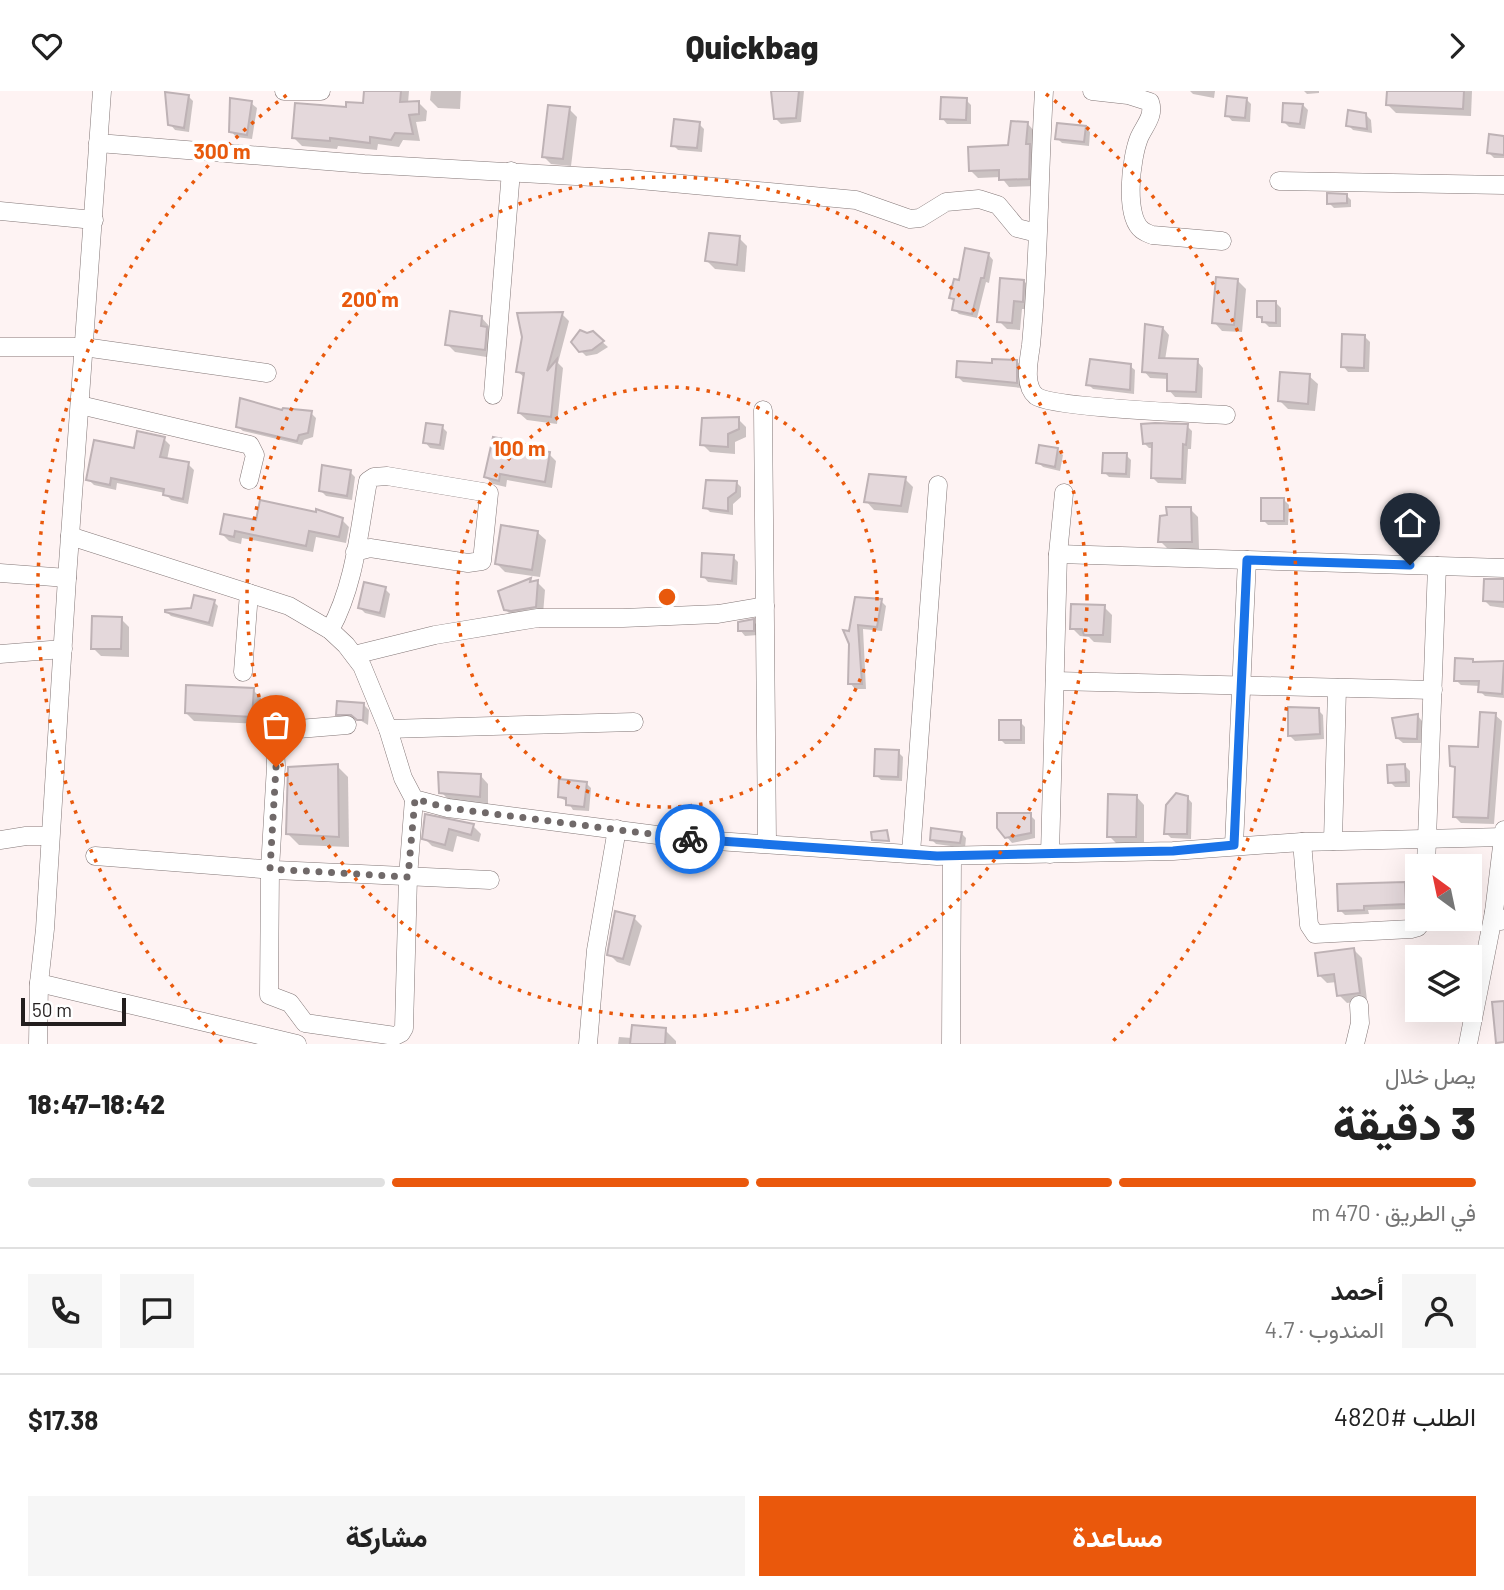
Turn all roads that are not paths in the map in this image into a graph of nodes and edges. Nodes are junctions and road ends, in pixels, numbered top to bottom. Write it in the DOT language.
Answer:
graph roads {
  1 [pos="102,91"];
  2 [pos="284,91"];
  3 [pos="321,91"];
  4 [pos="1044,91"];
  5 [pos="1092,91"];
  6 [pos="99,143"];
  7 [pos="511,171"];
  8 [pos="1279,181"];
  9 [pos="1504,185"];
  10 [pos="0,211"];
  11 [pos="94,221"];
  12 [pos="1037,233"];
  13 [pos="1222,241"];
  14 [pos="0,347"];
  15 [pos="84,347"];
  16 [pos="267,373"];
  17 [pos="493,395"];
  18 [pos="80,405"];
  19 [pos="763,410"];
  20 [pos="1226,415"];
  21 [pos="249,480"];
  22 [pos="939,485"];
  23 [pos="1064,493"];
  24 [pos="70,536"];
  25 [pos="355,552"];
  26 [pos="1058,554"];
  27 [pos="1247,560"];
  28 [pos="1437,566"];
  29 [pos="1504,568"];
  30 [pos="0,573"];
  31 [pos="67,578"];
  32 [pos="249,593"];
  33 [pos="765,606"];
  34 [pos="330,629"];
  35 [pos="63,649"];
  36 [pos="0,654"];
  37 [pos="354,655"];
  38 [pos="243,672"];
  39 [pos="1055,681"];
  40 [pos="1240,685"];
  41 [pos="1337,688"];
  42 [pos="1433,690"];
  43 [pos="634,722"];
  44 [pos="347,725"];
  45 [pos="388,729"];
  46 [pos="415,799"];
  47 [pos="617,829"];
  48 [pos="1504,830"];
  49 [pos="50,836"];
  50 [pos="1503,837"];
  51 [pos="1428,838"];
  52 [pos="0,840"];
  53 [pos="1333,841"];
  54 [pos="767,842"];
  55 [pos="1302,842"];
  56 [pos="1234,845"];
  57 [pos="911,853"];
  58 [pos="1050,854"];
  59 [pos="1427,854"];
  60 [pos="95,856"];
  61 [pos="952,856"];
  62 [pos="270,869"];
  63 [pos="408,877"];
  64 [pos="490,880"];
  65 [pos="1499,917"];
  66 [pos="1405,929"];
  67 [pos="39,983"];
  68 [pos="1359,1005"];
  69 [pos="38,1044"];
  70 [pos="297,1044"];
  71 [pos="588,1044"];
  72 [pos="951,1044"];
  73 [pos="1354,1044"];
  74 [pos="1468,1044"];
  1 -- 6 [label="street"];
  2 -- 3 [label="street"];
  4 -- 12 [label="street"];
  5 -- 13 [label="street"];
  6 -- 7 [label="street"];
  6 -- 11 [label="street"];
  7 -- 12 [label="street"];
  7 -- 17 [label="street"];
  8 -- 9 [label="street"];
  10 -- 11 [label="street"];
  11 -- 15 [label="street"];
  12 -- 20 [label="street"];
  14 -- 15 [label="street"];
  15 -- 16 [label="street"];
  15 -- 18 [label="street"];
  18 -- 21 [label="street"];
  18 -- 24 [label="street"];
  19 -- 33 [label="street"];
  22 -- 57 [label="street"];
  23 -- 26 [label="street"];
  24 -- 31 [label="street"];
  24 -- 32 [label="street"];
  25 -- 25 [label="street"];
  25 -- 34 [label="street"];
  26 -- 27 [label="street"];
  26 -- 39 [label="street"];
  27 -- 28 [label="street"];
  27 -- 40 [label="street"];
  28 -- 29 [label="street"];
  28 -- 42 [label="street"];
  30 -- 31 [label="street"];
  31 -- 35 [label="street"];
  32 -- 34 [label="street"];
  32 -- 38 [label="street"];
  33 -- 37 [label="street"];
  33 -- 54 [label="street"];
  34 -- 37 [label="street"];
  35 -- 36 [label="street"];
  35 -- 49 [label="street"];
  37 -- 45 [label="street"];
  39 -- 40 [label="street"];
  39 -- 58 [label="street"];
  40 -- 41 [label="street"];
  40 -- 56 [label="street"];
  41 -- 42 [label="street"];
  41 -- 53 [label="street"];
  42 -- 51 [label="street"];
  43 -- 45 [label="street"];
  44 -- 62 [label="street"];
  45 -- 46 [label="street"];
  46 -- 47 [label="street"];
  46 -- 63 [label="street"];
  47 -- 54 [label="street"];
  47 -- 71 [label="street"];
  48 -- 50 [label="street"];
  49 -- 52 [label="street"];
  49 -- 67 [label="street"];
  50 -- 51 [label="street"];
  50 -- 65 [label="street"];
  51 -- 53 [label="street"];
  51 -- 59 [label="street"];
  53 -- 55 [label="street"];
  54 -- 57 [label="street"];
  55 -- 56 [label="street"];
  55 -- 66 [label="street"];
  56 -- 58 [label="street"];
  57 -- 61 [label="street"];
  58 -- 61 [label="street"];
  60 -- 62 [label="street"];
  61 -- 72 [label="street"];
  62 -- 63 [label="street"];
  62 -- 63 [label="street"];
  63 -- 64 [label="street"];
  65 -- 74 [label="street"];
  67 -- 69 [label="street"];
  67 -- 70 [label="street"];
  68 -- 73 [label="street"];
}
